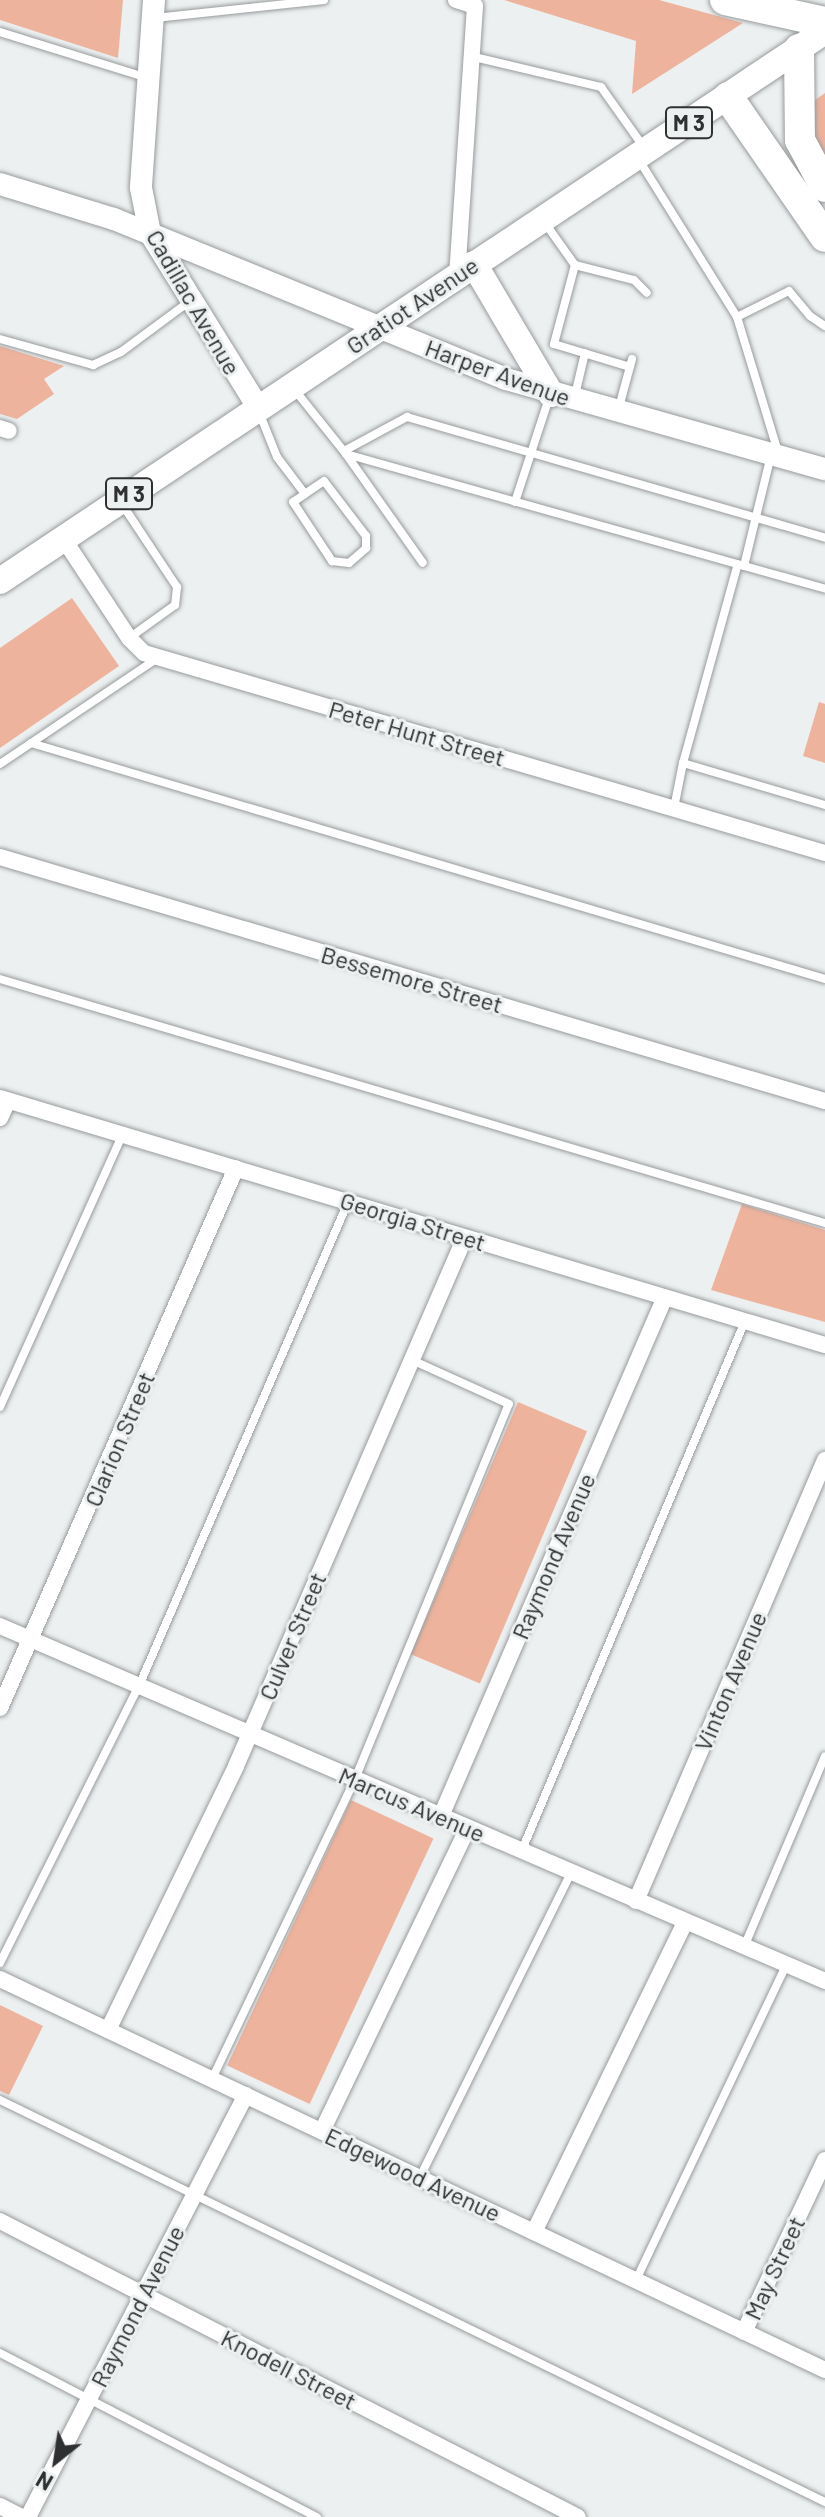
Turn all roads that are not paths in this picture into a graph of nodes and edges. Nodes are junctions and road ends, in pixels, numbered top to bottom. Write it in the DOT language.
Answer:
graph roads {
  1 [pos="324,0"];
  2 [pos="456,0"];
  3 [pos="725,0"];
  4 [pos="153,9"];
  5 [pos="0,32"];
  6 [pos="817,35"];
  7 [pos="470,56"];
  8 [pos="149,78"];
  9 [pos="728,97"];
  10 [pos="642,154"];
  11 [pos="0,184"];
  12 [pos="825,187"];
  13 [pos="542,219"];
  14 [pos="150,233"];
  15 [pos="825,237"];
  16 [pos="575,265"];
  17 [pos="465,270"];
  18 [pos="647,293"];
  19 [pos="190,301"];
  20 [pos="737,317"];
  21 [pos="379,326"];
  22 [pos="825,326"];
  23 [pos="0,339"];
  24 [pos="585,353"];
  25 [pos="291,385"];
  26 [pos="562,397"];
  27 [pos="258,407"];
  28 [pos="618,412"];
  29 [pos="345,452"];
  30 [pos="529,452"];
  31 [pos="775,455"];
  32 [pos="825,469"];
  33 [pos="305,494"];
  34 [pos="120,500"];
  35 [pos="515,502"];
  36 [pos="756,517"];
  37 [pos="63,538"];
  38 [pos="825,538"];
  39 [pos="423,563"];
  40 [pos="741,565"];
  41 [pos="0,581"];
  42 [pos="825,589"];
  43 [pos="129,638"];
  44 [pos="158,657"];
  45 [pos="31,743"];
  46 [pos="683,763"];
  47 [pos="0,764"];
  48 [pos="825,805"];
  49 [pos="674,809"];
  50 [pos="825,853"];
  51 [pos="0,857"];
  52 [pos="0,979"];
  53 [pos="825,979"];
  54 [pos="4,1100"];
  55 [pos="825,1101"];
  56 [pos="0,1118"];
  57 [pos="122,1134"];
  58 [pos="236,1168"];
  59 [pos="348,1202"];
  60 [pos="825,1223"];
  61 [pos="465,1237"];
  62 [pos="665,1297"];
  63 [pos="745,1321"];
  64 [pos="825,1345"];
  65 [pos="411,1360"];
  66 [pos="0,1407"];
  67 [pos="825,1460"];
  68 [pos="0,1626"];
  69 [pos="32,1640"];
  70 [pos="139,1686"];
  71 [pos="0,1708"];
  72 [pos="250,1734"];
  73 [pos="825,1756"];
  74 [pos="355,1779"];
  75 [pos="441,1816"];
  76 [pos="468,1828"];
  77 [pos="521,1851"];
  78 [pos="571,1873"];
  79 [pos="636,1901"];
  80 [pos="685,1922"];
  81 [pos="744,1947"];
  82 [pos="0,1963"];
  83 [pos="786,1965"];
  84 [pos="0,1979"];
  85 [pos="825,1981"];
  86 [pos="108,2030"];
  87 [pos="212,2079"];
  88 [pos="246,2095"];
  89 [pos="0,2100"];
  90 [pos="322,2131"];
  91 [pos="825,2160"];
  92 [pos="420,2178"];
  93 [pos="195,2194"];
  94 [pos="0,2221"];
  95 [pos="534,2232"];
  96 [pos="636,2281"];
  97 [pos="143,2295"];
  98 [pos="744,2332"];
  99 [pos="0,2353"];
  100 [pos="825,2370"];
  101 [pos="89,2399"];
  102 [pos="825,2502"];
  103 [pos="0,2506"];
  104 [pos="25,2517"];
  105 [pos="317,2517"];
  106 [pos="578,2517"];
  1 -- 4 [label="lane"];
  2 -- 7 [label="street"];
  3 -- 6 [label="highway"];
  4 -- 8 [label="main road, Cadillac Avenue"];
  5 -- 8 [label="lane"];
  6 -- 9 [label="main road, Gratiot Avenue / M 3"];
  6 -- 12 [label="highway"];
  7 -- 10 [label="lane"];
  7 -- 17 [label="street"];
  8 -- 14 [label="main road, Cadillac Avenue"];
  9 -- 10 [label="main road, Gratiot Avenue / M 3"];
  9 -- 15 [label="highway"];
  10 -- 13 [label="main road, Gratiot Avenue / M 3"];
  10 -- 20 [label="lane"];
  11 -- 14 [label="main road, Harper Avenue"];
  13 -- 16 [label="lane"];
  13 -- 17 [label="main road, Gratiot Avenue / M 3"];
  14 -- 19 [label="main road, Cadillac Avenue"];
  14 -- 21 [label="main road, Harper Avenue"];
  16 -- 18 [label="lane"];
  16 -- 24 [label="lane"];
  17 -- 21 [label="main road, Gratiot Avenue / M 3"];
  17 -- 26 [label="main road"];
  19 -- 23 [label="lane"];
  19 -- 27 [label="main road, Cadillac Avenue"];
  20 -- 22 [label="lane"];
  20 -- 31 [label="lane"];
  21 -- 25 [label="main road, Gratiot Avenue / M 3"];
  21 -- 26 [label="main road, Harper Avenue"];
  24 -- 26 [label="lane"];
  24 -- 28 [label="lane"];
  25 -- 27 [label="main road, Gratiot Avenue / M 3"];
  25 -- 29 [label="lane"];
  26 -- 28 [label="main road, Harper Avenue"];
  26 -- 30 [label="lane"];
  27 -- 33 [label="lane"];
  27 -- 34 [label="main road, Gratiot Avenue / M 3"];
  28 -- 31 [label="main road, Harper Avenue"];
  29 -- 30 [label="lane"];
  29 -- 35 [label="lane"];
  29 -- 39 [label="lane"];
  30 -- 35 [label="lane"];
  30 -- 36 [label="lane"];
  31 -- 32 [label="main road, Harper Avenue"];
  31 -- 36 [label="lane"];
  33 -- 33 [label="lane"];
  34 -- 37 [label="main road, Gratiot Avenue / M 3"];
  34 -- 43 [label="lane"];
  35 -- 40 [label="lane"];
  36 -- 38 [label="lane"];
  36 -- 40 [label="lane"];
  37 -- 41 [label="main road, Gratiot Avenue / M 3"];
  37 -- 43 [label="street, Peter Hunt Street"];
  40 -- 42 [label="lane"];
  40 -- 46 [label="lane"];
  43 -- 44 [label="street, Peter Hunt Street"];
  44 -- 45 [label="lane"];
  44 -- 49 [label="street, Peter Hunt Street"];
  45 -- 47 [label="lane"];
  45 -- 53 [label="lane"];
  46 -- 48 [label="lane"];
  46 -- 49 [label="lane"];
  49 -- 50 [label="street, Peter Hunt Street"];
  51 -- 55 [label="street, Bessemore Street"];
  52 -- 60 [label="lane"];
  54 -- 56 [label="street"];
  54 -- 57 [label="street, Georgia Street"];
  57 -- 58 [label="street, Georgia Street"];
  57 -- 66 [label="lane"];
  58 -- 59 [label="street, Georgia Street"];
  58 -- 69 [label="street, Clarion Street"];
  59 -- 61 [label="street, Georgia Street"];
  59 -- 70 [label="lane"];
  61 -- 62 [label="street, Georgia Street"];
  61 -- 65 [label="street, Culver Street"];
  62 -- 63 [label="street, Georgia Street"];
  62 -- 75 [label="street, Raymond Avenue"];
  63 -- 64 [label="street, Georgia Street"];
  63 -- 77 [label="lane"];
  65 -- 72 [label="street, Culver Street"];
  65 -- 74 [label="lane"];
  67 -- 79 [label="street, Vinton Avenue"];
  68 -- 69 [label="street, Marcus Avenue"];
  69 -- 70 [label="street, Marcus Avenue"];
  69 -- 71 [label="street, Clarion Street"];
  70 -- 72 [label="street, Marcus Avenue"];
  70 -- 82 [label="lane"];
  72 -- 74 [label="street, Marcus Avenue"];
  72 -- 86 [label="street, Culver Street"];
  73 -- 81 [label="lane"];
  74 -- 75 [label="street, Marcus Avenue"];
  74 -- 87 [label="lane"];
  75 -- 76 [label="street, Marcus Avenue"];
  76 -- 77 [label="street, Marcus Avenue"];
  76 -- 90 [label="street"];
  77 -- 78 [label="street, Marcus Avenue"];
  78 -- 79 [label="street, Marcus Avenue"];
  78 -- 92 [label="lane"];
  79 -- 80 [label="street, Marcus Avenue"];
  80 -- 81 [label="street, Marcus Avenue"];
  80 -- 95 [label="street"];
  81 -- 83 [label="street, Marcus Avenue"];
  83 -- 85 [label="street, Marcus Avenue"];
  83 -- 96 [label="lane"];
  84 -- 86 [label="street, Edgewood Avenue"];
  86 -- 87 [label="street, Edgewood Avenue"];
  87 -- 88 [label="street, Edgewood Avenue"];
  88 -- 90 [label="street, Edgewood Avenue"];
  88 -- 93 [label="street, Raymond Avenue"];
  89 -- 93 [label="lane"];
  90 -- 92 [label="street, Edgewood Avenue"];
  91 -- 98 [label="street, May Street"];
  92 -- 95 [label="street, Edgewood Avenue"];
  93 -- 97 [label="street, Raymond Avenue"];
  93 -- 102 [label="lane"];
  94 -- 97 [label="street, Knodell Street"];
  95 -- 96 [label="street, Edgewood Avenue"];
  96 -- 98 [label="street, Edgewood Avenue"];
  97 -- 101 [label="street, Raymond Avenue"];
  97 -- 106 [label="street, Knodell Street"];
  98 -- 100 [label="street, Edgewood Avenue"];
  99 -- 101 [label="lane"];
  101 -- 104 [label="street, Raymond Avenue"];
  101 -- 105 [label="lane"];
  103 -- 104 [label="street"];
}
